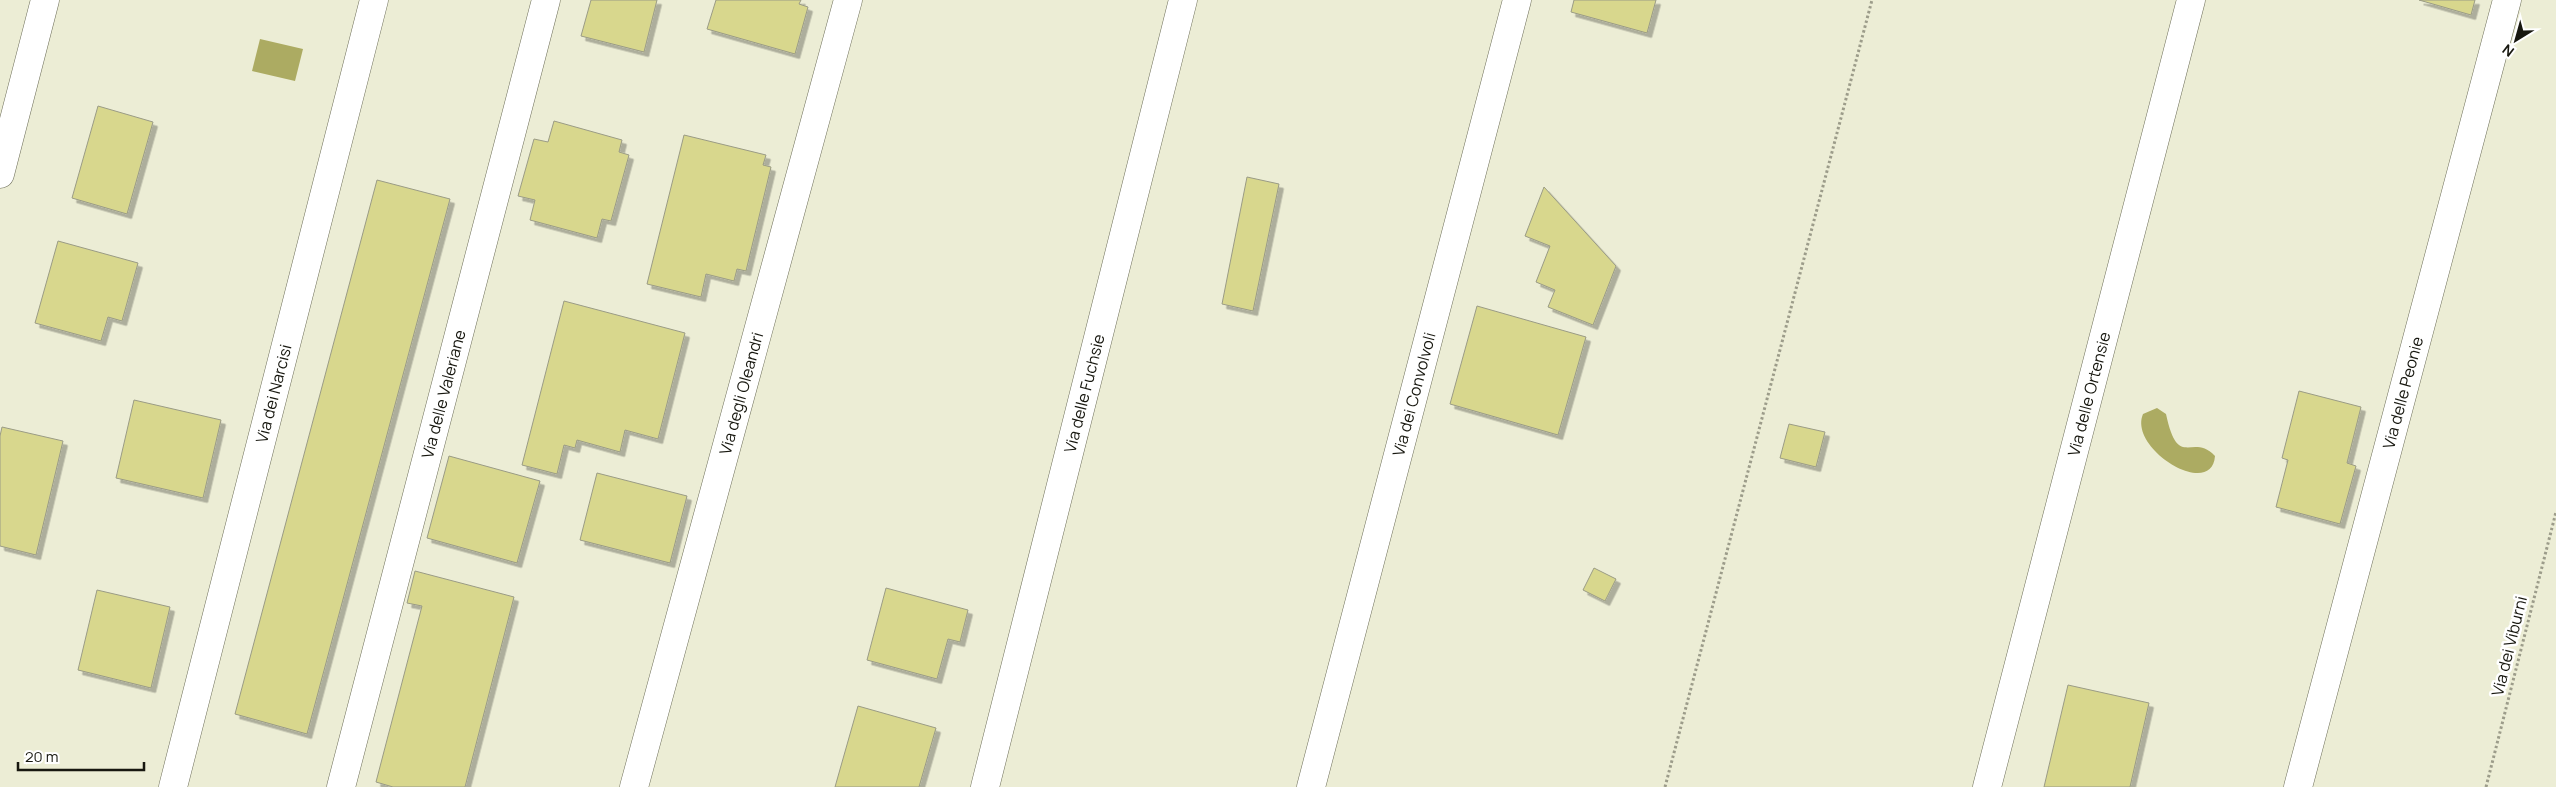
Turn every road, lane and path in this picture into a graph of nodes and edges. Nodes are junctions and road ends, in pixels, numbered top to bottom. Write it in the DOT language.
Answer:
graph roads {
  1 [pos="45,0"];
  2 [pos="374,0"];
  3 [pos="546,0"];
  4 [pos="848,0"];
  5 [pos="1183,0"];
  6 [pos="1517,0"];
  7 [pos="1872,0"];
  8 [pos="2191,0"];
  9 [pos="2507,0"];
  10 [pos="0,174"];
  11 [pos="2556,512"];
  12 [pos="173,787"];
  13 [pos="341,787"];
  14 [pos="634,787"];
  15 [pos="985,787"];
  16 [pos="1311,787"];
  17 [pos="1665,787"];
  18 [pos="1986,787"];
  19 [pos="2298,787"];
  20 [pos="2486,787"];
  1 -- 10 [label="street"];
  2 -- 12 [label="street, Via dei Narcisi"];
  3 -- 13 [label="street, Via delle Valeriane"];
  4 -- 14 [label="street, Via degli Oleandri"];
  5 -- 15 [label="street, Via delle Fuchsie"];
  6 -- 16 [label="street, Via dei Convolvoli"];
  7 -- 17 [label="path"];
  8 -- 18 [label="street, Via delle Ortensie"];
  9 -- 19 [label="street, Via delle Peonie"];
  11 -- 20 [label="path, Via dei Viburni"];
}
